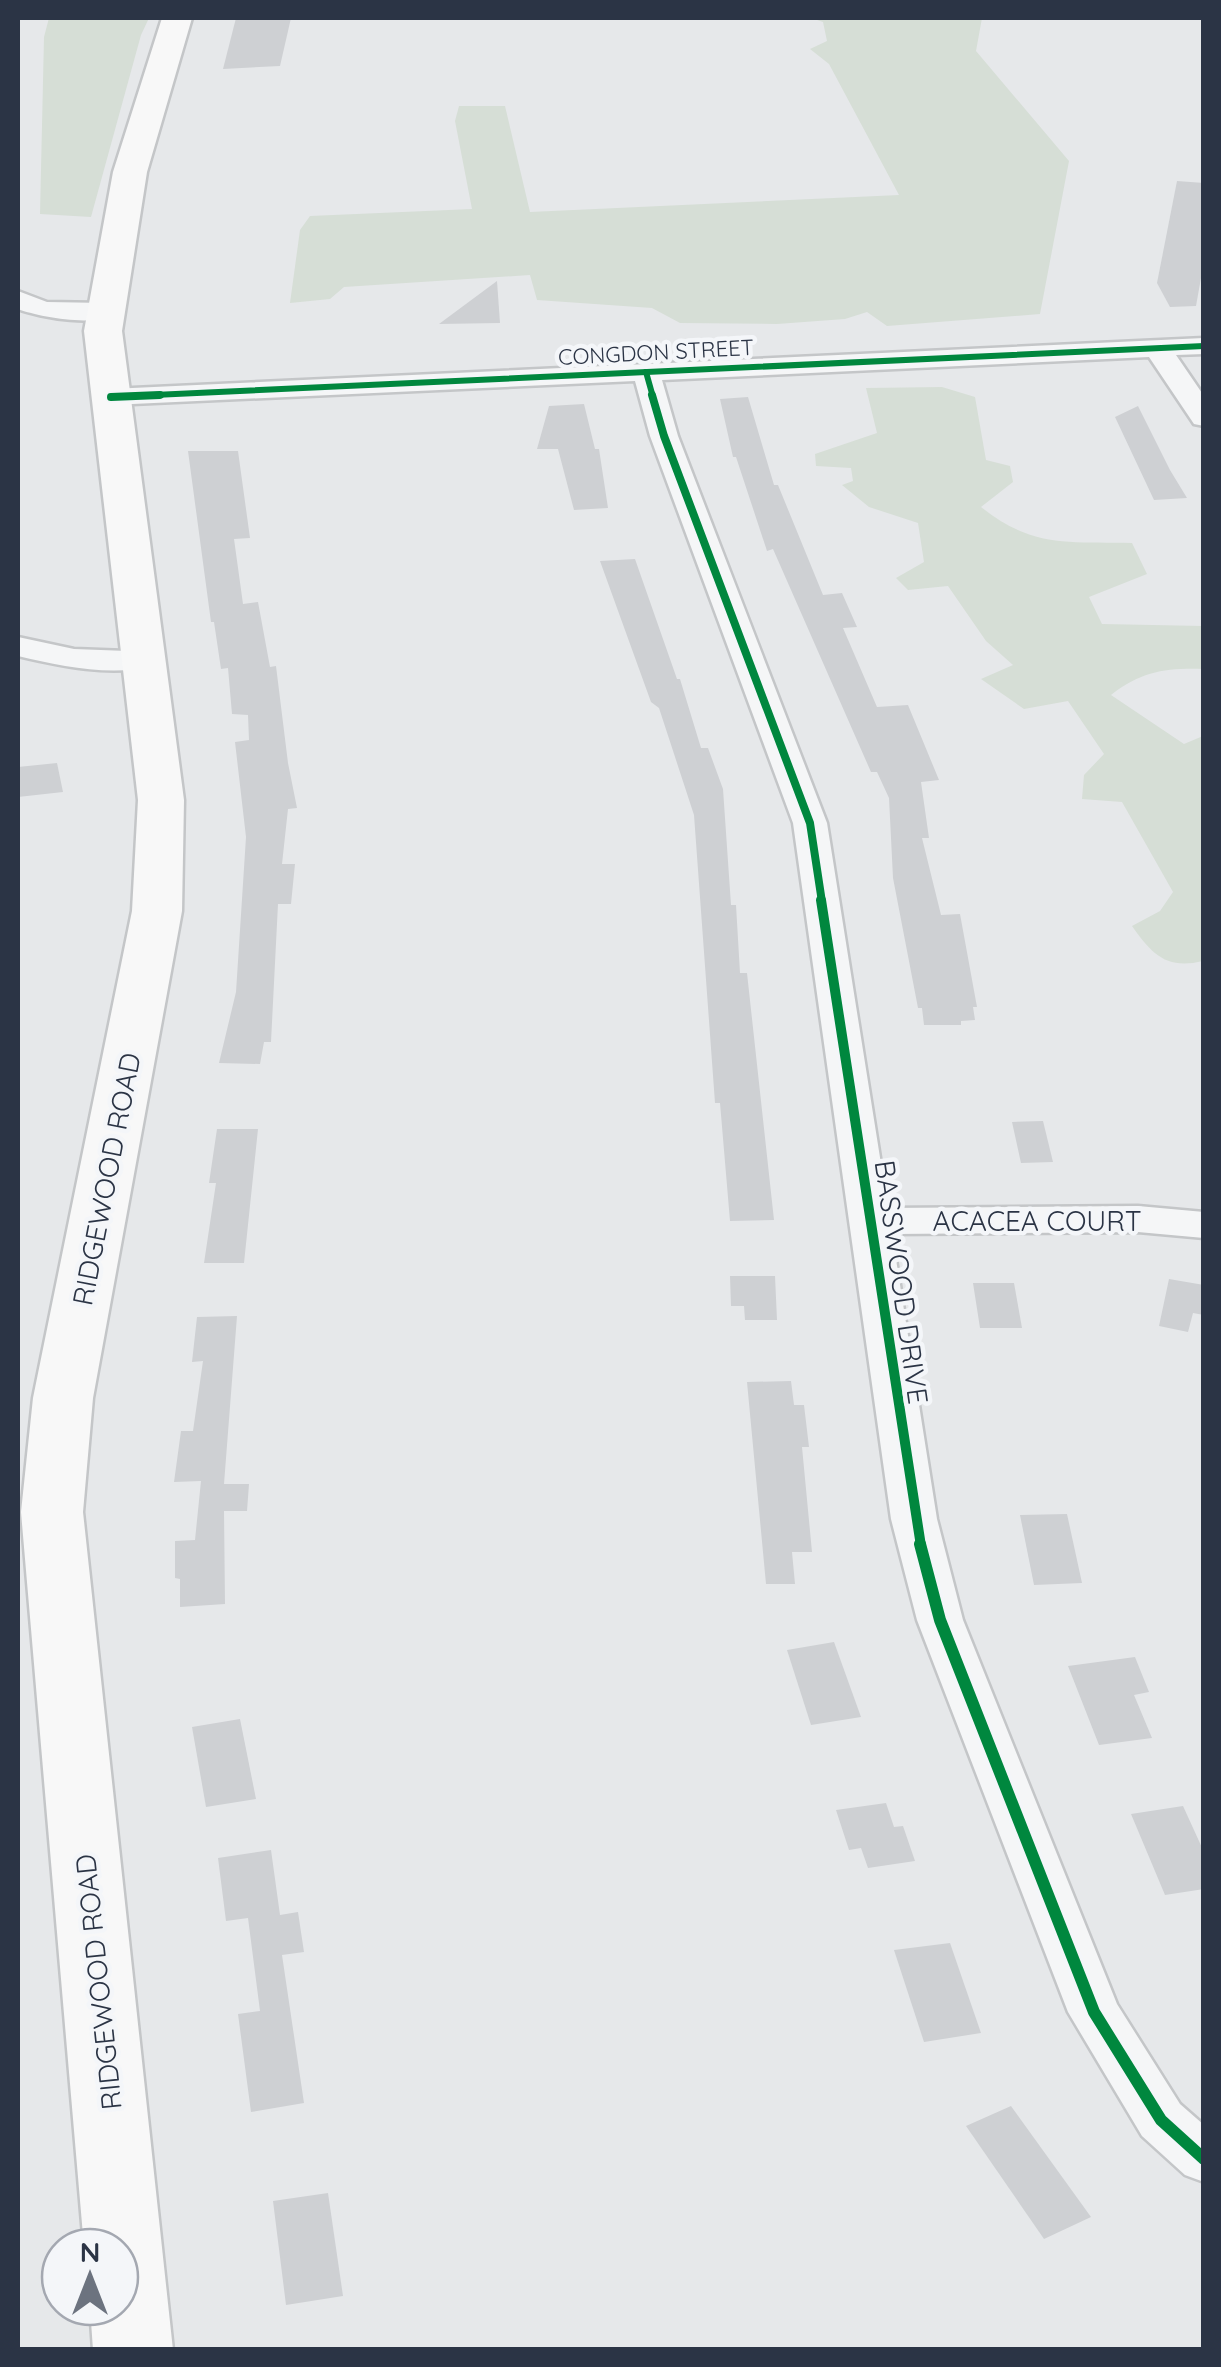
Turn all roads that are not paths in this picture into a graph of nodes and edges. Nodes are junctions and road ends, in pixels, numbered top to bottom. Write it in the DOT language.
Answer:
graph roads {
  1 [pos="177,18"];
  2 [pos="18,299"];
  3 [pos="106,311"];
  4 [pos="1204,346"];
  5 [pos="1157,348"];
  6 [pos="646,372"];
  7 [pos="111,397"];
  8 [pos="1204,418"];
  9 [pos="18,647"];
  10 [pos="143,659"];
  11 [pos="871,1221"];
  12 [pos="1204,1225"];
  13 [pos="1204,2159"];
  14 [pos="134,2350"];
  1 -- 3 [label="main road, RIDGEWOOD ROAD"];
  2 -- 3 [label="street"];
  3 -- 7 [label="main road, RIDGEWOOD ROAD"];
  4 -- 5 [label="street, CONGDON STREET"];
  5 -- 6 [label="street, CONGDON STREET"];
  5 -- 8 [label="street"];
  6 -- 7 [label="street, CONGDON STREET"];
  6 -- 11 [label="street, BASSWOOD DRIVE"];
  7 -- 10 [label="main road, RIDGEWOOD ROAD"];
  9 -- 10 [label="street"];
  10 -- 14 [label="main road, RIDGEWOOD ROAD"];
  11 -- 12 [label="street, ACACEA COURT"];
  11 -- 13 [label="street, BASSWOOD DRIVE"];
}
